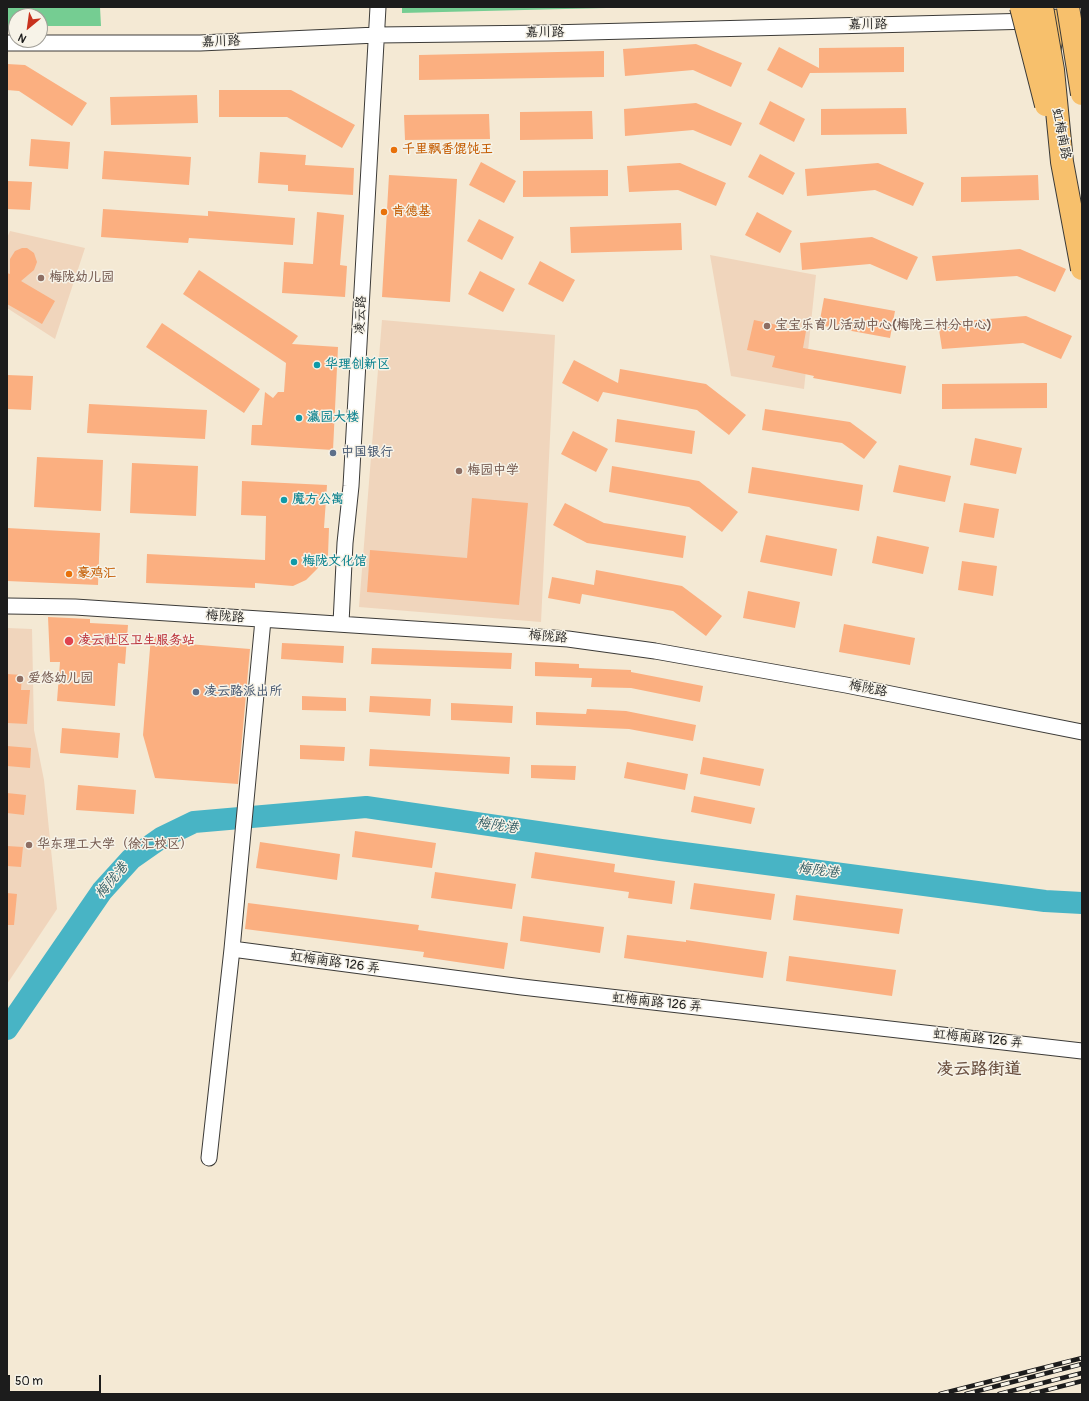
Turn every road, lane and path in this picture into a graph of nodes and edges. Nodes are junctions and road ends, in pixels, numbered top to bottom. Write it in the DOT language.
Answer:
graph roads {
  1 [pos="378,7"];
  2 [pos="1056,10"];
  3 [pos="1020,14"];
  4 [pos="1082,19"];
  5 [pos="377,35"];
  6 [pos="7,42"];
  7 [pos="1052,43"];
  8 [pos="1082,94"];
  9 [pos="1082,100"];
  10 [pos="1062,162"];
  11 [pos="1082,249"];
  12 [pos="1082,269"];
  13 [pos="7,606"];
  14 [pos="263,620"];
  15 [pos="341,623"];
  16 [pos="1082,732"];
  17 [pos="232,948"];
  18 [pos="1082,1051"];
  19 [pos="209,1158"];
  1 -- 5 [label="street, 凌云路"];
  2 -- 3 [label="street, 嘉川路"];
  2 -- 4 [label="street, 嘉川路"];
  2 -- 7 [label="main road, 虹梅南路"];
  2 -- 8 [label="highway, bridge"];
  2 -- 9 [label="main road"];
  2 -- 10 [label="highway, bridge"];
  3 -- 5 [label="street, 嘉川路"];
  3 -- 7 [label="main road"];
  3 -- 10 [label="highway, bridge"];
  5 -- 6 [label="street, 嘉川路"];
  5 -- 15 [label="street, 凌云路"];
  7 -- 11 [label="main road, 虹梅南路"];
  10 -- 12 [label="highway, bridge"];
  13 -- 14 [label="street, 梅陇路"];
  14 -- 15 [label="street, 梅陇路"];
  14 -- 17 [label="street"];
  15 -- 16 [label="street, 梅陇路"];
  17 -- 18 [label="street, 虹梅南路 126 弄"];
  17 -- 19 [label="street"];
}
